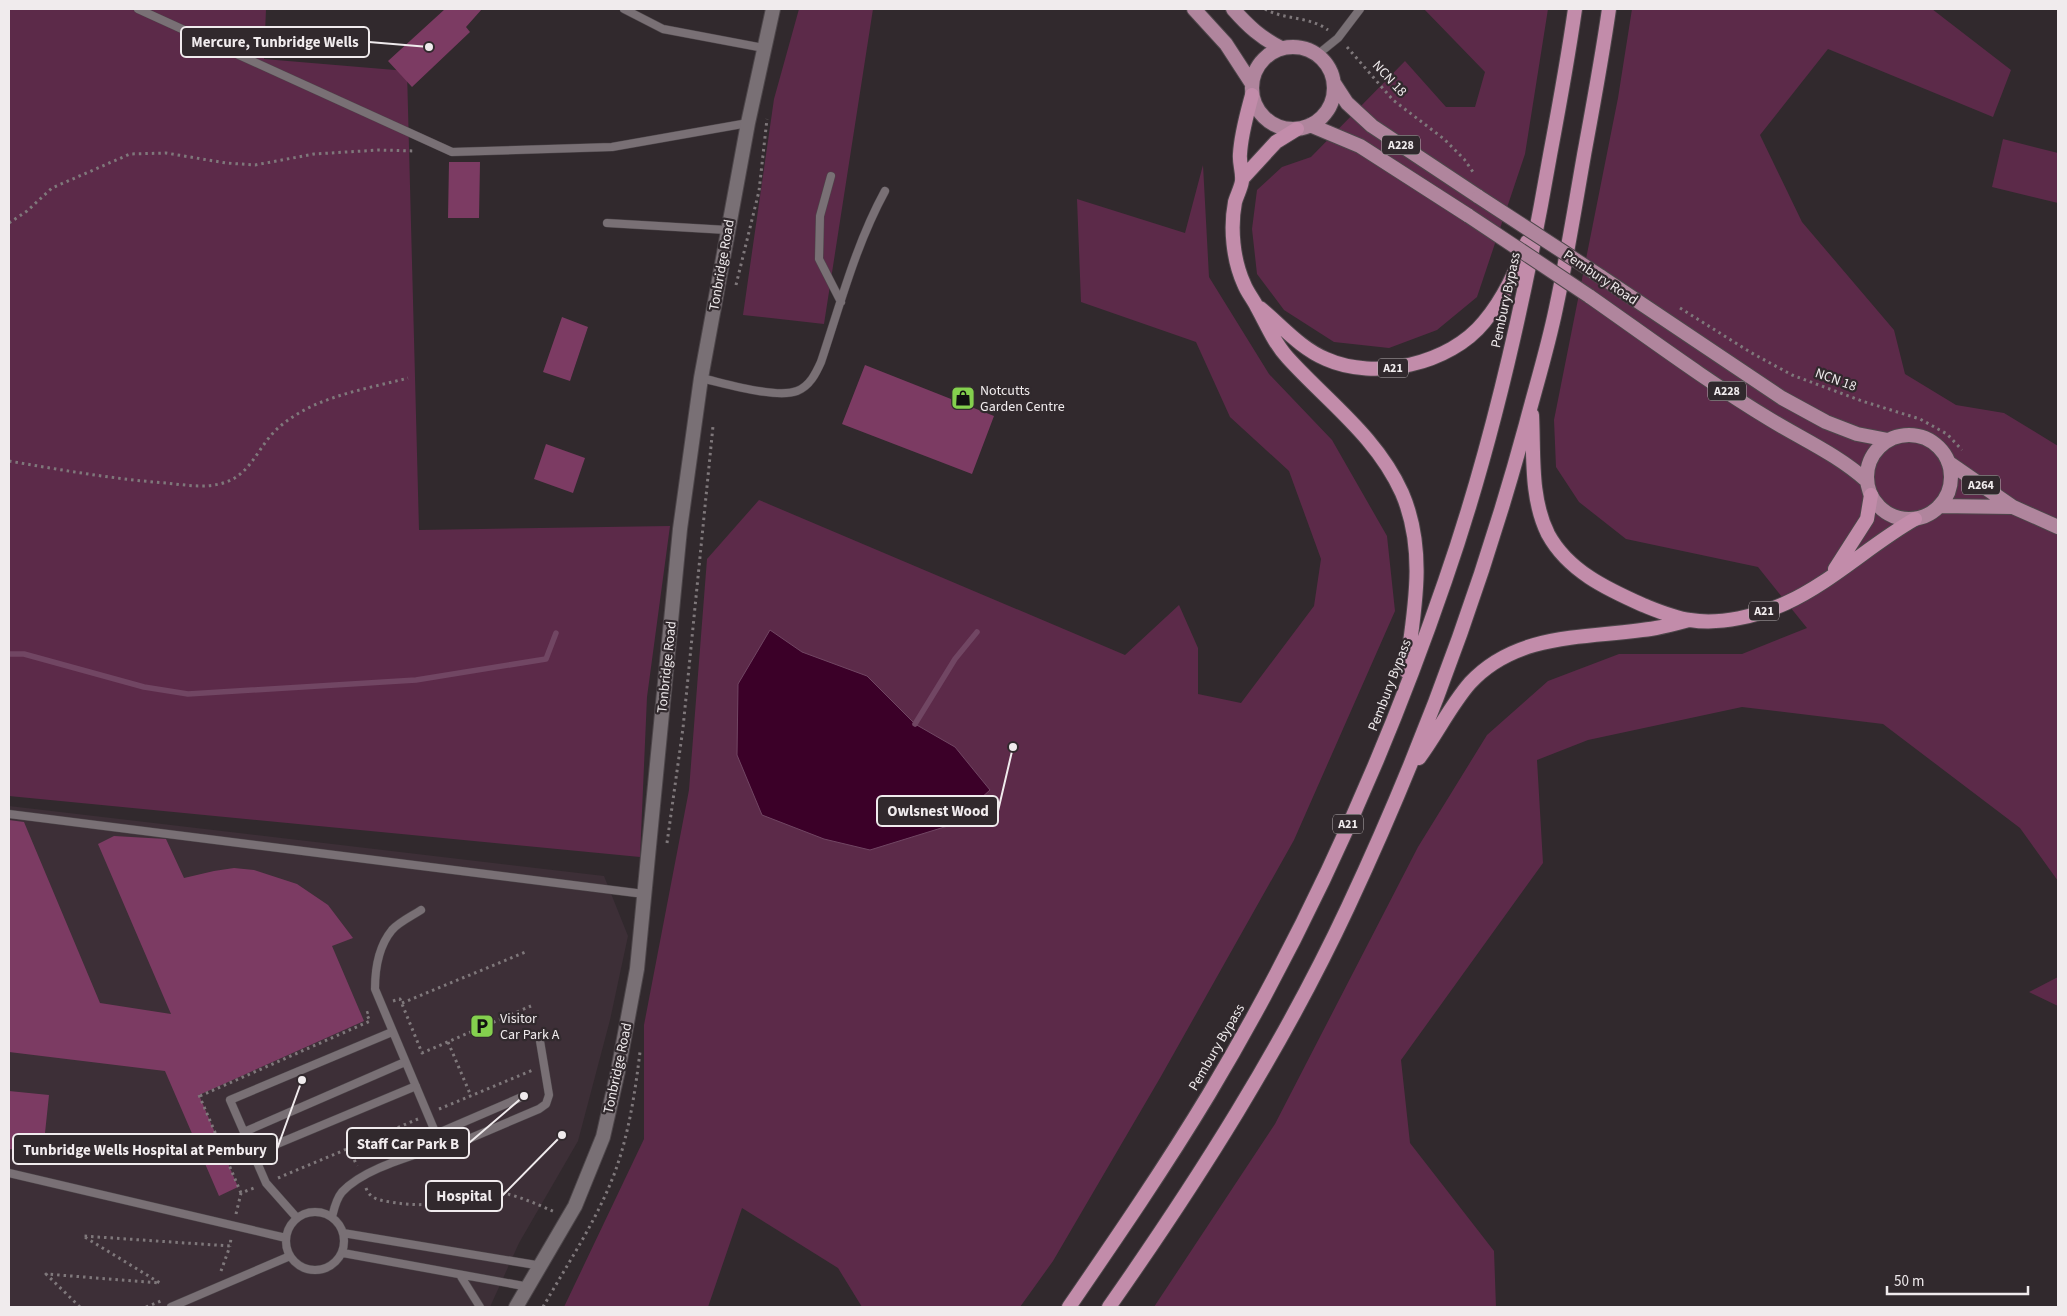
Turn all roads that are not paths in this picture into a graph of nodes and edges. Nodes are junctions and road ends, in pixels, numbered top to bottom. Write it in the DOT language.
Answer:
graph roads {
  1 [pos="138,9"];
  2 [pos="624,9"];
  3 [pos="773,9"];
  4 [pos="1194,9"];
  5 [pos="1233,9"];
  6 [pos="1360,9"];
  7 [pos="1575,9"];
  8 [pos="1609,9"];
  9 [pos="764,48"];
  10 [pos="1281,48"];
  11 [pos="1317,55"];
  12 [pos="1334,83"];
  13 [pos="1252,90"];
  14 [pos="748,123"];
  15 [pos="1310,125"];
  16 [pos="1297,129"];
  17 [pos="831,176"];
  18 [pos="1242,179"];
  19 [pos="885,191"];
  20 [pos="1542,206"];
  21 [pos="608,222"];
  22 [pos="727,230"];
  23 [pos="841,302"];
  24 [pos="1257,306"];
  25 [pos="701,378"];
  26 [pos="1532,401"];
  27 [pos="1888,440"];
  28 [pos="1948,462"];
  29 [pos="1867,481"];
  30 [pos="1871,495"];
  31 [pos="1939,506"];
  32 [pos="2013,507"];
  33 [pos="1915,518"];
  34 [pos="2058,527"];
  35 [pos="1831,576"];
  36 [pos="1690,620"];
  37 [pos="1402,699"];
  38 [pos="1408,771"];
  39 [pos="9,814"];
  40 [pos="644,894"];
  41 [pos="421,910"];
  42 [pos="392,1032"];
  43 [pos="539,1034"];
  44 [pos="405,1062"];
  45 [pos="416,1086"];
  46 [pos="524,1096"];
  47 [pos="244,1132"];
  48 [pos="436,1134"];
  49 [pos="438,1147"];
  50 [pos="253,1154"];
  51 [pos="9,1173"];
  52 [pos="297,1218"];
  53 [pos="332,1218"];
  54 [pos="343,1233"];
  55 [pos="286,1238"];
  56 [pos="343,1253"];
  57 [pos="290,1256"];
  58 [pos="542,1266"];
  59 [pos="460,1275"];
  60 [pos="529,1287"];
  61 [pos="171,1307"];
  62 [pos="480,1307"];
  63 [pos="516,1307"];
  64 [pos="1068,1307"];
  65 [pos="1109,1307"];
  1 -- 14 [label="lane"];
  2 -- 9 [label="lane"];
  3 -- 9 [label="street, Tonbridge Road"];
  4 -- 13 [label="main road"];
  5 -- 10 [label="main road"];
  6 -- 11 [label="lane"];
  7 -- 20 [label="highway, Pembury Bypass / A21"];
  8 -- 26 [label="highway, A21"];
  9 -- 14 [label="street, Tonbridge Road"];
  10 -- 11 [label="main road"];
  10 -- 13 [label="main road"];
  11 -- 12 [label="main road"];
  12 -- 15 [label="main road"];
  12 -- 27 [label="main road, Pembury Road / A228, bridge"];
  13 -- 16 [label="main road"];
  13 -- 18 [label="highway, A21"];
  14 -- 22 [label="street, Tonbridge Road"];
  15 -- 16 [label="main road"];
  15 -- 29 [label="main road, Pembury Road / A228, bridge"];
  16 -- 18 [label="highway, A21"];
  17 -- 23 [label="lane"];
  18 -- 24 [label="highway, A21"];
  19 -- 23 [label="lane"];
  20 -- 24 [label="highway, A21"];
  20 -- 37 [label="highway, Pembury Bypass / A21"];
  21 -- 22 [label="lane"];
  22 -- 25 [label="street, Tonbridge Road"];
  23 -- 25 [label="lane"];
  24 -- 37 [label="highway, A21"];
  25 -- 40 [label="street, Tonbridge Road"];
  26 -- 36 [label="highway, A21"];
  26 -- 38 [label="highway, A21"];
  27 -- 28 [label="main road"];
  27 -- 29 [label="main road"];
  28 -- 31 [label="main road"];
  28 -- 32 [label="main road, A264"];
  29 -- 30 [label="main road"];
  30 -- 33 [label="main road"];
  30 -- 35 [label="highway, A21"];
  31 -- 32 [label="main road, A264"];
  31 -- 33 [label="main road"];
  32 -- 34 [label="main road, A264"];
  33 -- 35 [label="highway, A21"];
  35 -- 36 [label="highway, A21"];
  36 -- 38 [label="highway, A21"];
  37 -- 64 [label="highway, Pembury Bypass / A21"];
  38 -- 65 [label="highway, A21"];
  39 -- 40 [label="lane"];
  40 -- 58 [label="street, Tonbridge Road"];
  41 -- 42 [label="lane"];
  42 -- 44 [label="lane"];
  42 -- 47 [label="lane"];
  43 -- 49 [label="lane"];
  44 -- 45 [label="lane"];
  44 -- 47 [label="lane"];
  45 -- 48 [label="lane"];
  45 -- 50 [label="lane"];
  46 -- 48 [label="lane"];
  47 -- 50 [label="lane"];
  48 -- 49 [label="lane"];
  49 -- 53 [label="lane"];
  50 -- 52 [label="lane"];
  51 -- 55 [label="lane"];
  52 -- 53 [label="lane"];
  52 -- 55 [label="lane"];
  53 -- 54 [label="lane"];
  54 -- 56 [label="lane"];
  54 -- 58 [label="lane"];
  55 -- 57 [label="lane"];
  56 -- 57 [label="lane"];
  56 -- 59 [label="lane"];
  57 -- 61 [label="lane"];
  58 -- 60 [label="street, Tonbridge Road"];
  59 -- 60 [label="lane"];
  59 -- 62 [label="lane"];
  60 -- 63 [label="street, Tonbridge Road"];
}
